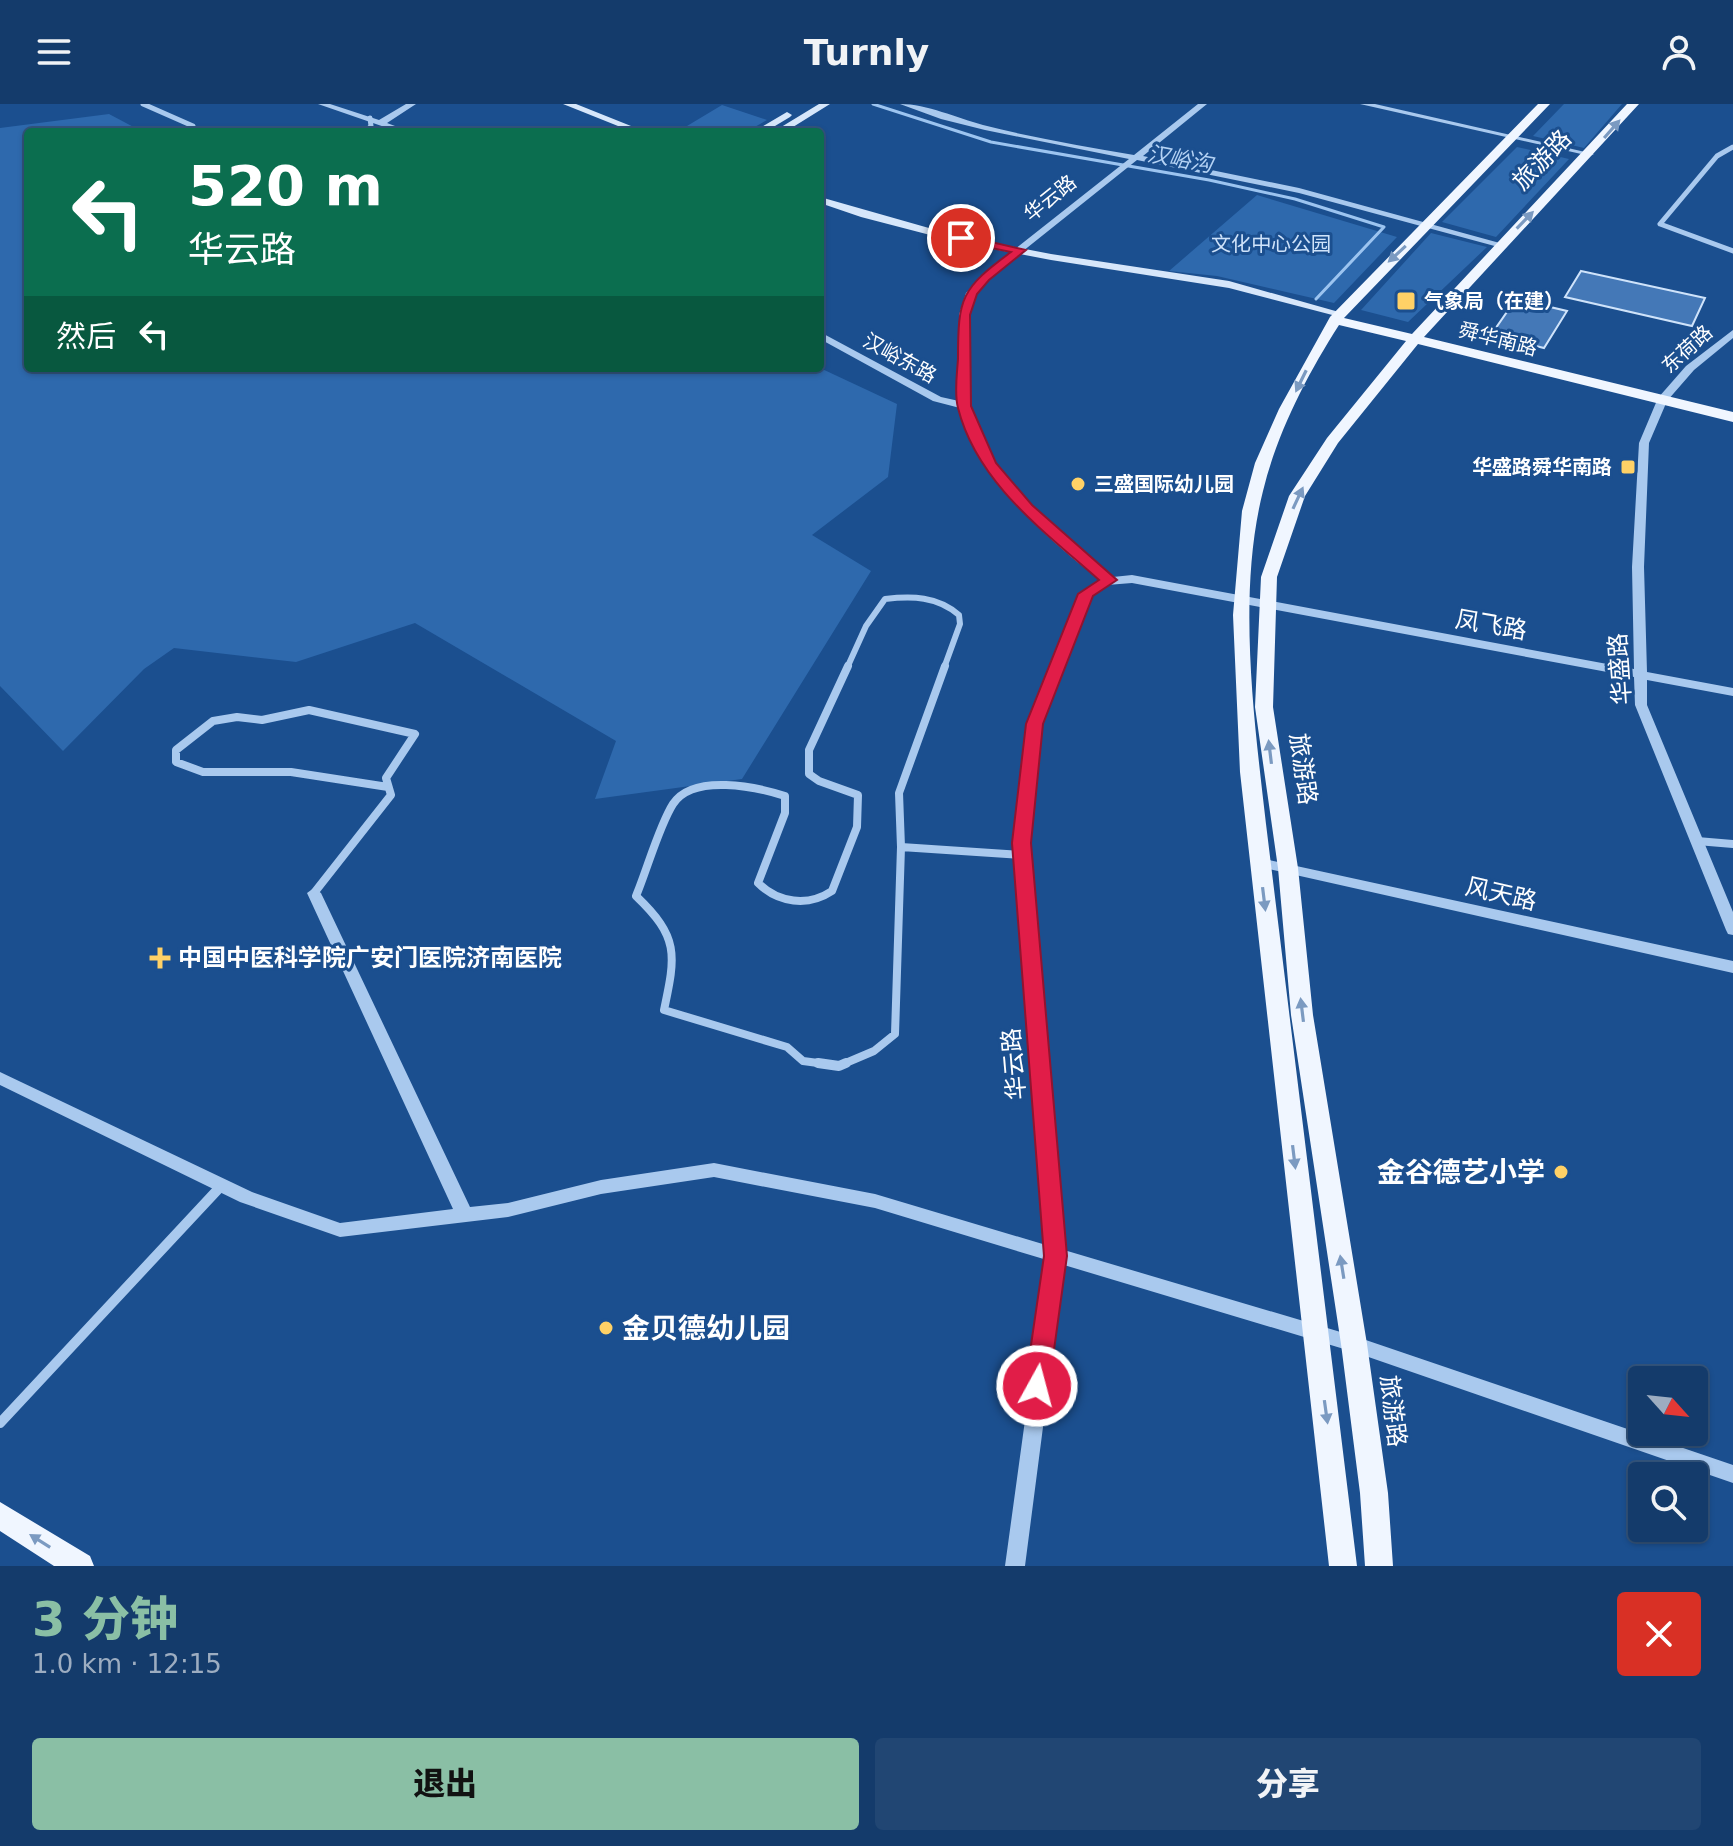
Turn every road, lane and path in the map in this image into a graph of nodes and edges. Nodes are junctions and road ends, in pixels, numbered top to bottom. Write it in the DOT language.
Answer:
graph roads {
  1 [pos="143,104"];
  2 [pos="322,104"];
  3 [pos="412,104"];
  4 [pos="568,104"];
  5 [pos="805,104"];
  6 [pos="825,104"];
  7 [pos="904,104"];
  8 [pos="1203,104"];
  9 [pos="1364,104"];
  10 [pos="1544,104"];
  11 [pos="1633,104"];
  12 [pos="370,118"];
  13 [pos="382,122"];
  14 [pos="194,128"];
  15 [pos="369,128"];
  16 [pos="397,128"];
  17 [pos="631,128"];
  18 [pos="765,128"];
  19 [pos="785,128"];
  20 [pos="1509,137"];
  21 [pos="1733,147"];
  22 [pos="1590,154"];
  23 [pos="1134,158"];
  24 [pos="824,201"];
  25 [pos="1429,224"];
  26 [pos="1502,245"];
  27 [pos="1020,250"];
  28 [pos="1733,251"];
  29 [pos="1338,317"];
  30 [pos="1733,333"];
  31 [pos="1418,336"];
  32 [pos="824,337"];
  33 [pos="1664,396"];
  34 [pos="964,406"];
  35 [pos="1733,410"];
  36 [pos="1733,417"];
  37 [pos="1109,580"];
  38 [pos="1243,598"];
  39 [pos="1270,607"];
  40 [pos="1640,675"];
  41 [pos="1733,692"];
  42 [pos="388,787"];
  43 [pos="1697,841"];
  44 [pos="1733,844"];
  45 [pos="901,847"];
  46 [pos="1023,855"];
  47 [pos="1260,863"];
  48 [pos="1288,868"];
  49 [pos="314,893"];
  50 [pos="1733,930"];
  51 [pos="1733,967"];
  52 [pos="0,1078"];
  53 [pos="222,1185"];
  54 [pos="465,1216"];
  55 [pos="1056,1256"];
  56 [pos="1315,1334"];
  57 [pos="1354,1344"];
  58 [pos="0,1423"];
  59 [pos="1733,1474"];
  60 [pos="0,1515"];
  61 [pos="80,1566"];
  62 [pos="1015,1566"];
  63 [pos="1343,1566"];
  64 [pos="1379,1566"];
  1 -- 14 [label="street"];
  2 -- 12 [label="street"];
  3 -- 13 [label="street"];
  4 -- 17 [label="main road"];
  5 -- 18 [label="main road"];
  6 -- 19 [label="main road"];
  7 -- 23 [label="street"];
  8 -- 23 [label="street, 华云路"];
  9 -- 20 [label="street"];
  10 -- 20 [label="main road, 旅游路"];
  22 -- 11 [label="main road, 旅游路, one-way"];
  12 -- 13 [label="street"];
  12 -- 15 [label="street"];
  13 -- 16 [label="street"];
  20 -- 22 [label="street"];
  20 -- 25 [label="main road, 旅游路"];
  21 -- 28 [label="street"];
  26 -- 22 [label="main road, 旅游路, one-way"];
  23 -- 25 [label="street"];
  23 -- 27 [label="street, 华云路"];
  24 -- 27 [label="main road, 舜华南路"];
  25 -- 26 [label="street"];
  25 -- 29 [label="main road, 旅游路, one-way"];
  26 -- 31 [label="main road, 旅游路"];
  27 -- 29 [label="main road, 舜华南路"];
  27 -- 34 [label="street, 华云路"];
  29 -- 31 [label="main road, 舜华南路"];
  29 -- 38 [label="main road, 旅游路, one-way"];
  30 -- 33 [label="street, 东荷路"];
  31 -- 33 [label="main road, 舜华南路"];
  39 -- 31 [label="main road, 旅游路, one-way"];
  32 -- 34 [label="street, 汉峪东路"];
  33 -- 35 [label="main road, 舜华南路"];
  33 -- 36 [label="main road, 舜华南路"];
  33 -- 40 [label="street, 华盛路"];
  34 -- 37 [label="street, 华云路"];
  37 -- 38 [label="street"];
  37 -- 46 [label="street, 华云路"];
  38 -- 39 [label="street, 凤飞路"];
  38 -- 47 [label="main road, 旅游路"];
  39 -- 40 [label="street, 凤飞路"];
  48 -- 39 [label="main road, 旅游路, one-way"];
  40 -- 41 [label="street, 凤飞路"];
  40 -- 43 [label="street, 华盛路"];
  42 -- 42 [label="street"];
  42 -- 49 [label="street"];
  43 -- 44 [label="street"];
  43 -- 50 [label="street, 华盛路"];
  45 -- 45 [label="street"];
  45 -- 46 [label="street"];
  46 -- 55 [label="street, 华云路"];
  47 -- 48 [label="street, 风天路"];
  47 -- 56 [label="main road, 旅游路, one-way"];
  48 -- 51 [label="street, 风天路"];
  57 -- 48 [label="main road, 旅游路, one-way"];
  49 -- 54 [label="street"];
  52 -- 53 [label="street"];
  53 -- 54 [label="street"];
  53 -- 58 [label="street"];
  54 -- 55 [label="street"];
  55 -- 56 [label="street"];
  55 -- 62 [label="street, 华云路"];
  56 -- 57 [label="street"];
  56 -- 63 [label="main road, 旅游路, one-way"];
  57 -- 59 [label="street"];
  57 -- 64 [label="main road, 旅游路"];
  61 -- 60 [label="main road, one-way"];
}
